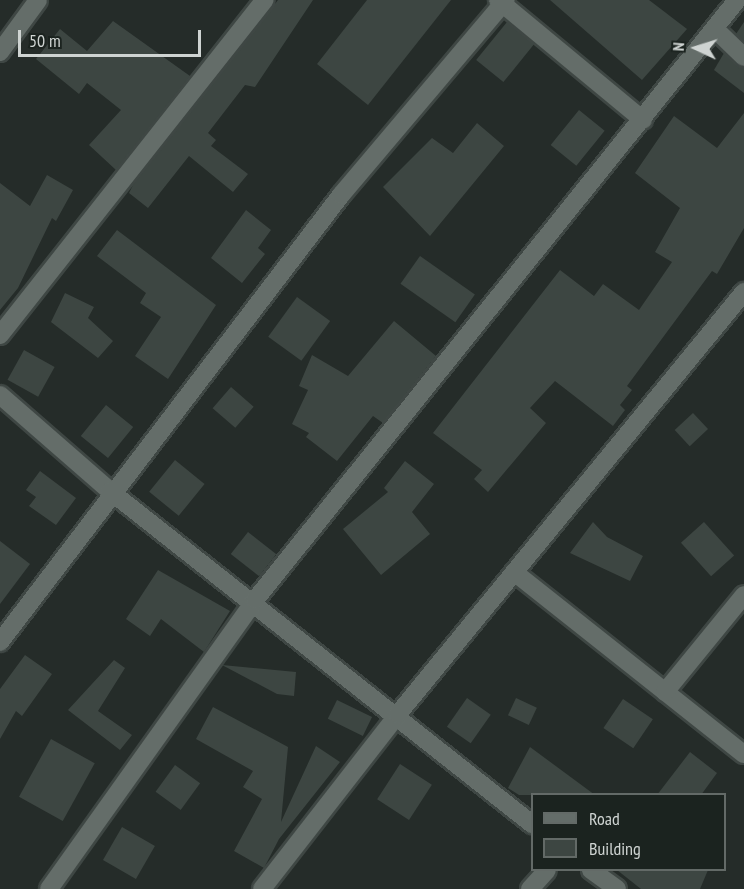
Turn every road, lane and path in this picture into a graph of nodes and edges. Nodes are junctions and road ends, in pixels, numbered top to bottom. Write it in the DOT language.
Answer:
graph roads {
  1 [pos="38,0"];
  2 [pos="266,0"];
  3 [pos="736,0"];
  4 [pos="502,1"];
  5 [pos="716,29"];
  6 [pos="0,52"];
  7 [pos="744,57"];
  8 [pos="643,120"];
  9 [pos="744,292"];
  10 [pos="0,335"];
  11 [pos="0,395"];
  12 [pos="110,491"];
  13 [pos="514,572"];
  14 [pos="744,595"];
  15 [pos="255,600"];
  16 [pos="0,642"];
  17 [pos="665,692"];
  18 [pos="398,714"];
  19 [pos="744,754"];
  20 [pos="531,823"];
  21 [pos="546,871"];
  22 [pos="592,871"];
  23 [pos="50,889"];
  24 [pos="262,889"];
  25 [pos="530,889"];
  26 [pos="617,889"];
  1 -- 6 [label="street"];
  2 -- 10 [label="street"];
  3 -- 5 [label="street"];
  4 -- 8 [label="street"];
  4 -- 12 [label="street"];
  5 -- 7 [label="street"];
  5 -- 8 [label="street"];
  8 -- 15 [label="street"];
  9 -- 13 [label="street"];
  11 -- 12 [label="street"];
  12 -- 15 [label="street"];
  12 -- 16 [label="street"];
  13 -- 17 [label="street"];
  13 -- 18 [label="street"];
  14 -- 17 [label="street"];
  15 -- 18 [label="street"];
  15 -- 23 [label="street"];
  17 -- 19 [label="street"];
  18 -- 20 [label="street"];
  18 -- 24 [label="street"];
  21 -- 25 [label="street"];
  22 -- 26 [label="street"];
}
